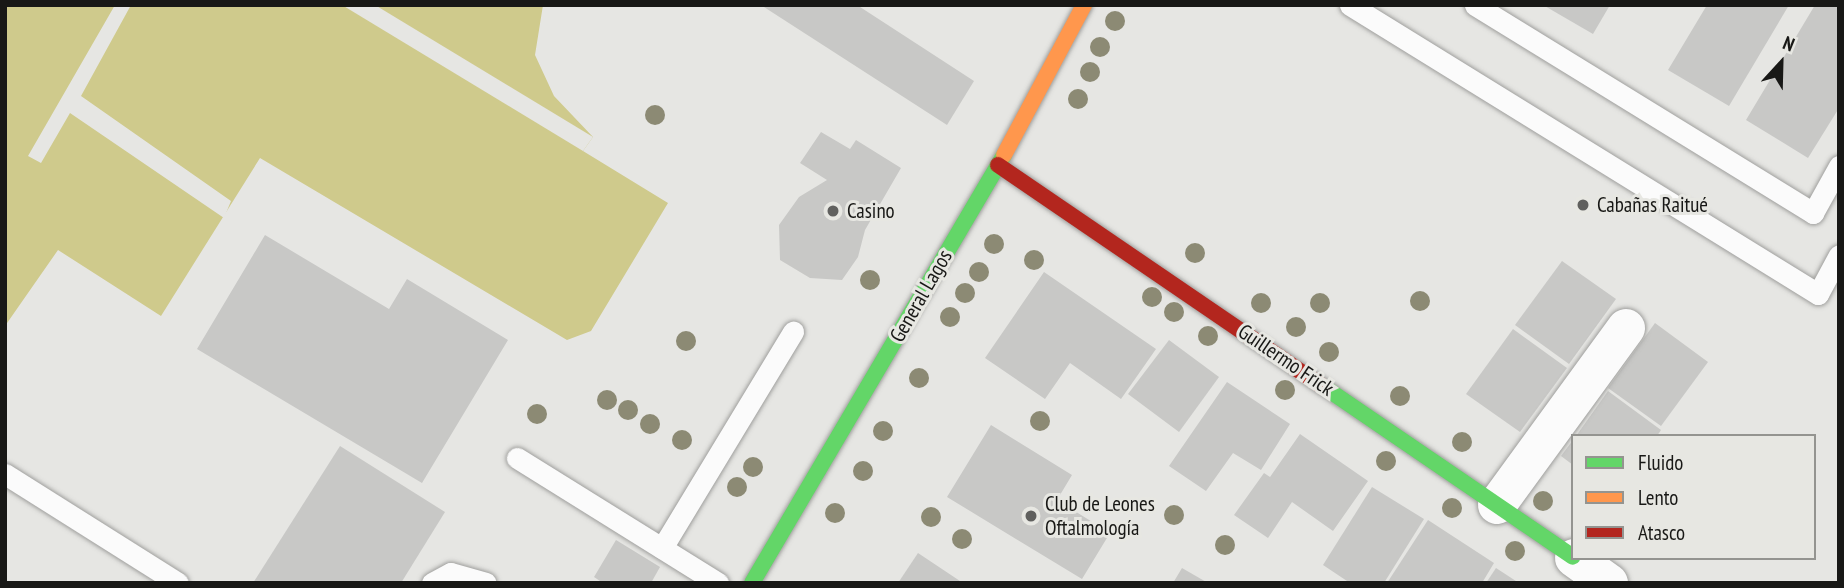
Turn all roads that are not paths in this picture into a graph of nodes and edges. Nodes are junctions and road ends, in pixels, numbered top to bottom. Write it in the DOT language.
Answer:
graph roads {
  1 [pos="1084,5"];
  2 [pos="1350,5"];
  3 [pos="1475,5"];
  4 [pos="998,165"];
  5 [pos="1839,166"];
  6 [pos="1839,255"];
  7 [pos="1626,328"];
  8 [pos="793,332"];
  9 [pos="517,458"];
  10 [pos="5,474"];
  11 [pos="1497,505"];
  12 [pos="662,548"];
  13 [pos="1571,557"];
  14 [pos="1576,560"];
  15 [pos="178,583"];
  16 [pos="432,583"];
  17 [pos="486,583"];
  18 [pos="718,583"];
  19 [pos="752,583"];
  20 [pos="1609,583"];
  1 -- 4 [label="street, General Lagos"];
  2 -- 6 [label="lane"];
  3 -- 5 [label="lane"];
  4 -- 11 [label="street, Guillermo Frick"];
  4 -- 19 [label="street, General Lagos"];
  7 -- 11 [label="street"];
  8 -- 12 [label="lane"];
  9 -- 12 [label="lane"];
  10 -- 15 [label="lane"];
  11 -- 13 [label="street, Guillermo Frick"];
  12 -- 18 [label="lane"];
  14 -- 20 [label="street, Guillermo Frick"];
  16 -- 17 [label="lane"];
}
